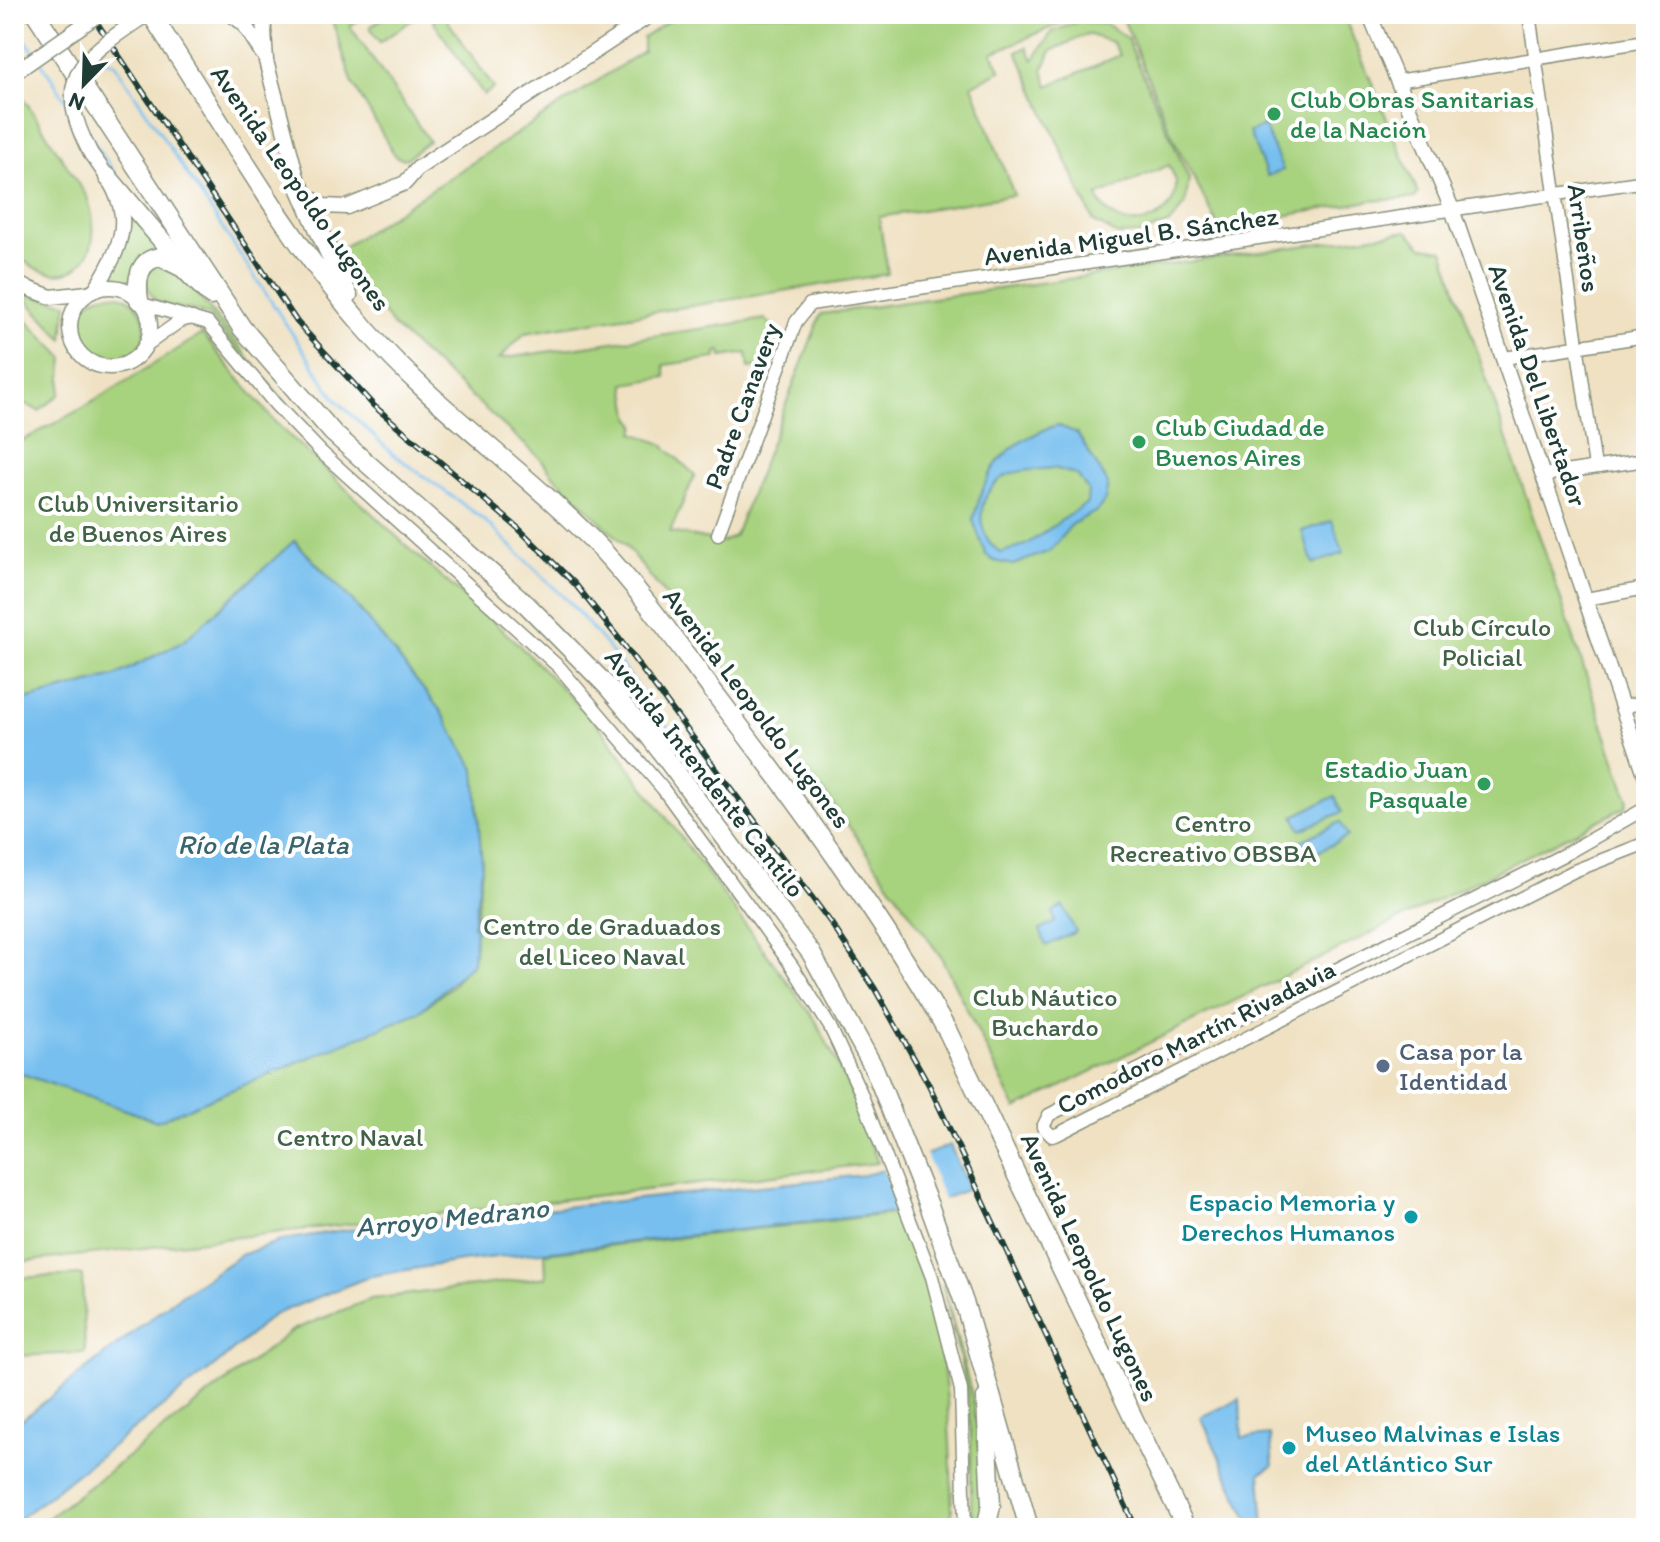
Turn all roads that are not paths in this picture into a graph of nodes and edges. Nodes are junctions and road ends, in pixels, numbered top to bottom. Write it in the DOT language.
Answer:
graph roads {
  1 [pos="36,14"];
  2 [pos="99,14"];
  3 [pos="149,14"];
  4 [pos="231,14"];
  5 [pos="652,14"];
  6 [pos="1369,14"];
  7 [pos="1529,14"];
  8 [pos="263,16"];
  9 [pos="1646,41"];
  10 [pos="1535,57"];
  11 [pos="266,61"];
  12 [pos="14,73"];
  13 [pos="1397,81"];
  14 [pos="108,177"];
  15 [pos="1646,181"];
  16 [pos="299,185"];
  17 [pos="1554,193"];
  18 [pos="1452,209"];
  19 [pos="191,275"];
  20 [pos="14,283"];
  21 [pos="92,292"];
  22 [pos="141,302"];
  23 [pos="816,302"];
  24 [pos="198,318"];
  25 [pos="361,323"];
  26 [pos="242,328"];
  27 [pos="1646,336"];
  28 [pos="145,346"];
  29 [pos="1577,347"];
  30 [pos="1504,358"];
  31 [pos="1646,460"];
  32 [pos="1595,467"];
  33 [pos="1544,475"];
  34 [pos="718,534"];
  35 [pos="1646,588"];
  36 [pos="1586,599"];
  37 [pos="1646,702"];
  38 [pos="1623,707"];
  39 [pos="1646,777"];
  40 [pos="1646,808"];
  41 [pos="1614,829"];
  42 [pos="1646,843"];
  43 [pos="1621,850"];
  44 [pos="1252,1013"];
  45 [pos="1261,1028"];
  46 [pos="986,1379"];
  47 [pos="965,1507"];
  48 [pos="965,1528"];
  49 [pos="978,1528"];
  50 [pos="986,1528"];
  51 [pos="1029,1528"];
  52 [pos="1186,1528"];
  1 -- 26 [label="highway, Avenida Intendente Cantilo"];
  2 -- 12 [label="main road, bridge"];
  3 -- 14 [label="main road, bridge"];
  3 -- 25 [label="highway, Avenida Leopoldo Lugones"];
  4 -- 11 [label="main road"];
  5 -- 16 [label="main road"];
  6 -- 13 [label="main road, Avenida Del Libertador"];
  7 -- 10 [label="street, Arribeños"];
  8 -- 11 [label="main road"];
  9 -- 10 [label="street"];
  10 -- 13 [label="street"];
  10 -- 17 [label="street, Arribeños"];
  11 -- 16 [label="main road"];
  13 -- 18 [label="main road, Avenida Del Libertador"];
  14 -- 19 [label="highway"];
  14 -- 21 [label="main road"];
  15 -- 17 [label="street, Avenida Miguel B. Sánchez"];
  16 -- 25 [label="highway"];
  17 -- 18 [label="street, Avenida Miguel B. Sánchez"];
  17 -- 29 [label="street, Arribeños"];
  18 -- 23 [label="street, Avenida Miguel B. Sánchez"];
  18 -- 30 [label="main road, Avenida Del Libertador"];
  19 -- 22 [label="highway"];
  19 -- 26 [label="highway"];
  20 -- 21 [label="main road"];
  21 -- 22 [label="main road"];
  21 -- 28 [label="main road"];
  22 -- 24 [label="street, Avenida Intendente Cantilo"];
  22 -- 28 [label="main road"];
  23 -- 34 [label="street, Padre Canavery"];
  24 -- 28 [label="street"];
  24 -- 47 [label="street, Avenida Intendente Cantilo"];
  25 -- 52 [label="highway, Avenida Leopoldo Lugones"];
  26 -- 46 [label="highway, Avenida Intendente Cantilo"];
  27 -- 29 [label="street"];
  29 -- 30 [label="street"];
  29 -- 32 [label="street, Arribeños"];
  30 -- 33 [label="main road, Avenida Del Libertador"];
  31 -- 32 [label="street"];
  32 -- 33 [label="street"];
  33 -- 36 [label="main road, Avenida Del Libertador"];
  35 -- 36 [label="street"];
  36 -- 38 [label="main road, Avenida Del Libertador"];
  37 -- 38 [label="street"];
  38 -- 39 [label="main road, Avenida Del Libertador"];
  40 -- 41 [label="street, Comodoro Martín Rivadavia"];
  41 -- 43 [label="street"];
  41 -- 44 [label="street, Comodoro Martín Rivadavia"];
  42 -- 43 [label="street, Comodoro Martín Rivadavia"];
  43 -- 45 [label="street, Comodoro Martín Rivadavia"];
  44 -- 45 [label="street"];
  44 -- 45 [label="street, Comodoro Martín Rivadavia"];
  46 -- 50 [label="highway"];
  46 -- 51 [label="highway, Avenida Intendente Cantilo"];
  47 -- 48 [label="street, Avenida Intendente Cantilo"];
  47 -- 49 [label="street, Avenida Intendente Cantilo"];
}
